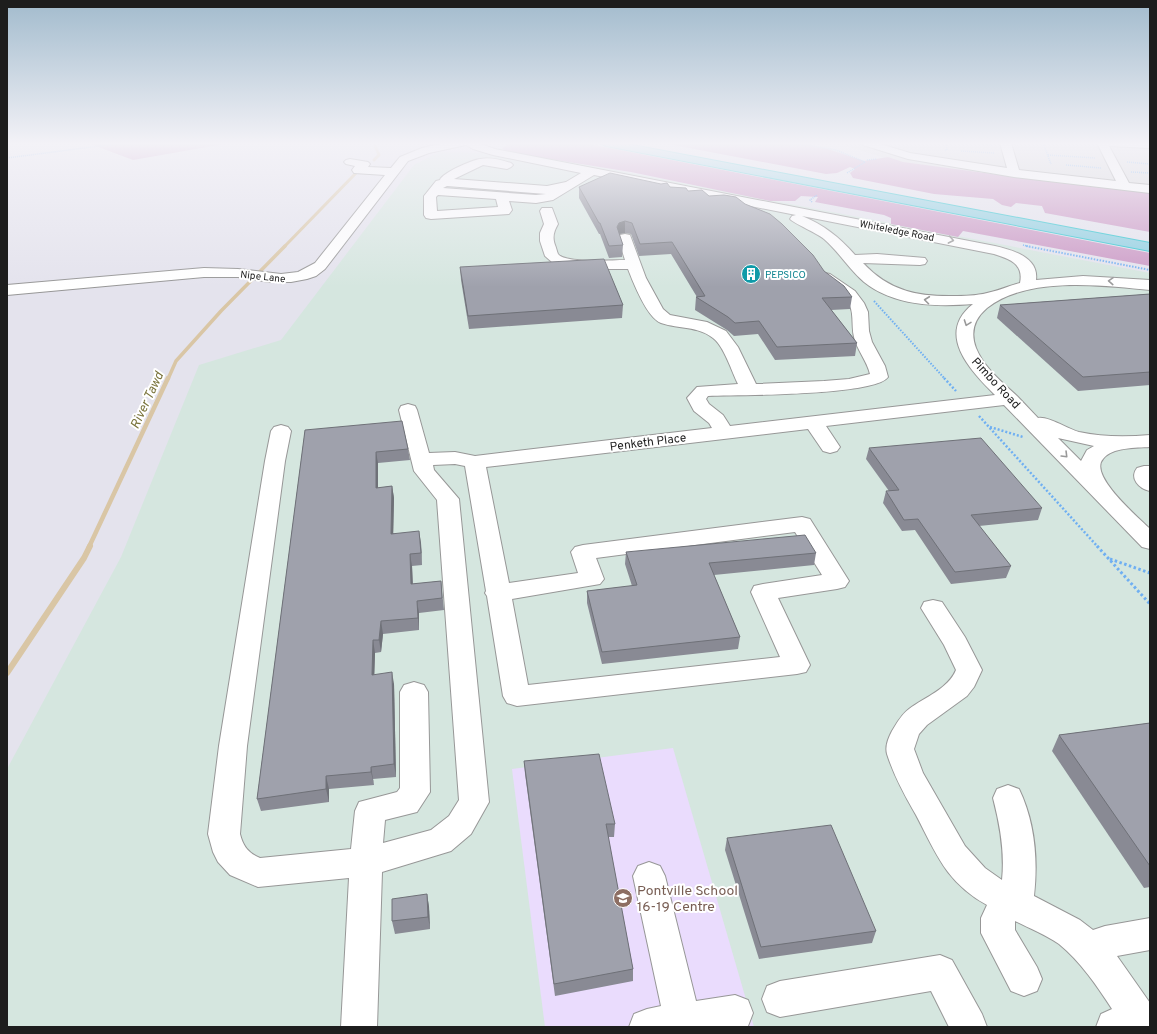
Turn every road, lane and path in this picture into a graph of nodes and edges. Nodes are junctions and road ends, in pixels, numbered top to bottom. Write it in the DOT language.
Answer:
graph roads {
  1 [pos="378,191"];
  2 [pos="435,191"];
  3 [pos="448,191"];
  4 [pos="561,191"];
  5 [pos="653,191"];
  6 [pos="701,191"];
  7 [pos="858,191"];
  8 [pos="899,191"];
  9 [pos="721,195"];
  10 [pos="502,197"];
  11 [pos="547,211"];
  12 [pos="776,222"];
  13 [pos="864,223"];
  14 [pos="828,234"];
  15 [pos="625,238"];
  16 [pos="1150,238"];
  17 [pos="1150,247"];
  18 [pos="852,259"];
  19 [pos="920,261"];
  20 [pos="634,264"];
  21 [pos="820,267"];
  22 [pos="1150,285"];
  23 [pos="1027,286"];
  24 [pos="7,290"];
  25 [pos="993,297"];
  26 [pos="749,389"];
  27 [pos="1013,403"];
  28 [pos="408,410"];
  29 [pos="814,422"];
  30 [pos="720,426"];
  31 [pos="281,432"];
  32 [pos="1150,441"];
  33 [pos="1130,443"];
  34 [pos="830,446"];
  35 [pos="421,459"];
  36 [pos="475,462"];
  37 [pos="1150,472"];
  38 [pos="1150,485"];
  39 [pos="1106,498"];
  40 [pos="1150,542"];
  41 [pos="1109,559"];
  42 [pos="1150,573"];
  43 [pos="497,593"];
  44 [pos="933,608"];
  45 [pos="414,692"];
  46 [pos="1008,798"];
  47 [pos="366,862"];
  48 [pos="650,876"];
  49 [pos="1012,902"];
  50 [pos="1150,934"];
  51 [pos="1095,954"];
  52 [pos="1024,979"];
  53 [pos="780,999"];
  54 [pos="735,1013"];
  55 [pos="1135,1023"];
  56 [pos="684,1024"];
  57 [pos="359,1027"];
  58 [pos="647,1027"];
  59 [pos="969,1027"];
  1 -- 24 [label="street, Nipe Lane"];
  2 -- 10 [label="street"];
  3 -- 10 [label="street"];
  4 -- 10 [label="street"];
  5 -- 12 [label="street"];
  6 -- 9 [label="street, Whiteledge Road"];
  7 -- 17 [label="highway"];
  8 -- 16 [label="highway"];
  9 -- 13 [label="street, Whiteledge Road"];
  9 -- 14 [label="street, Whiteledge Road"];
  11 -- 20 [label="street"];
  13 -- 14 [label="street"];
  13 -- 23 [label="street, Whiteledge Road, one-way"];
  14 -- 18 [label="street, Whiteledge Road"];
  15 -- 20 [label="street"];
  18 -- 19 [label="street"];
  25 -- 18 [label="street, Whiteledge Road, one-way"];
  20 -- 26 [label="street"];
  21 -- 26 [label="street"];
  22 -- 23 [label="street, Pimbo Road, one-way"];
  23 -- 25 [label="street, Pimbo Road"];
  25 -- 27 [label="street, Pimbo Road, one-way"];
  26 -- 30 [label="street"];
  27 -- 29 [label="street, Penketh Place"];
  27 -- 33 [label="street"];
  27 -- 39 [label="street, Pimbo Road, one-way"];
  28 -- 35 [label="street"];
  29 -- 30 [label="street, Penketh Place"];
  29 -- 34 [label="street"];
  30 -- 36 [label="street, Penketh Place"];
  31 -- 47 [label="street"];
  32 -- 33 [label="street"];
  33 -- 39 [label="street"];
  35 -- 36 [label="street, Penketh Place"];
  35 -- 47 [label="street"];
  36 -- 43 [label="street"];
  37 -- 38 [label="street"];
  39 -- 40 [label="street, Pimbo Road"];
  41 -- 42 [label="path"];
  43 -- 43 [label="street"];
  44 -- 49 [label="street"];
  45 -- 47 [label="street"];
  46 -- 49 [label="street"];
  47 -- 57 [label="street"];
  48 -- 56 [label="street"];
  49 -- 51 [label="street"];
  49 -- 52 [label="street"];
  50 -- 51 [label="street"];
  51 -- 55 [label="street"];
  53 -- 59 [label="street"];
  54 -- 56 [label="street"];
  56 -- 58 [label="street"];
}
